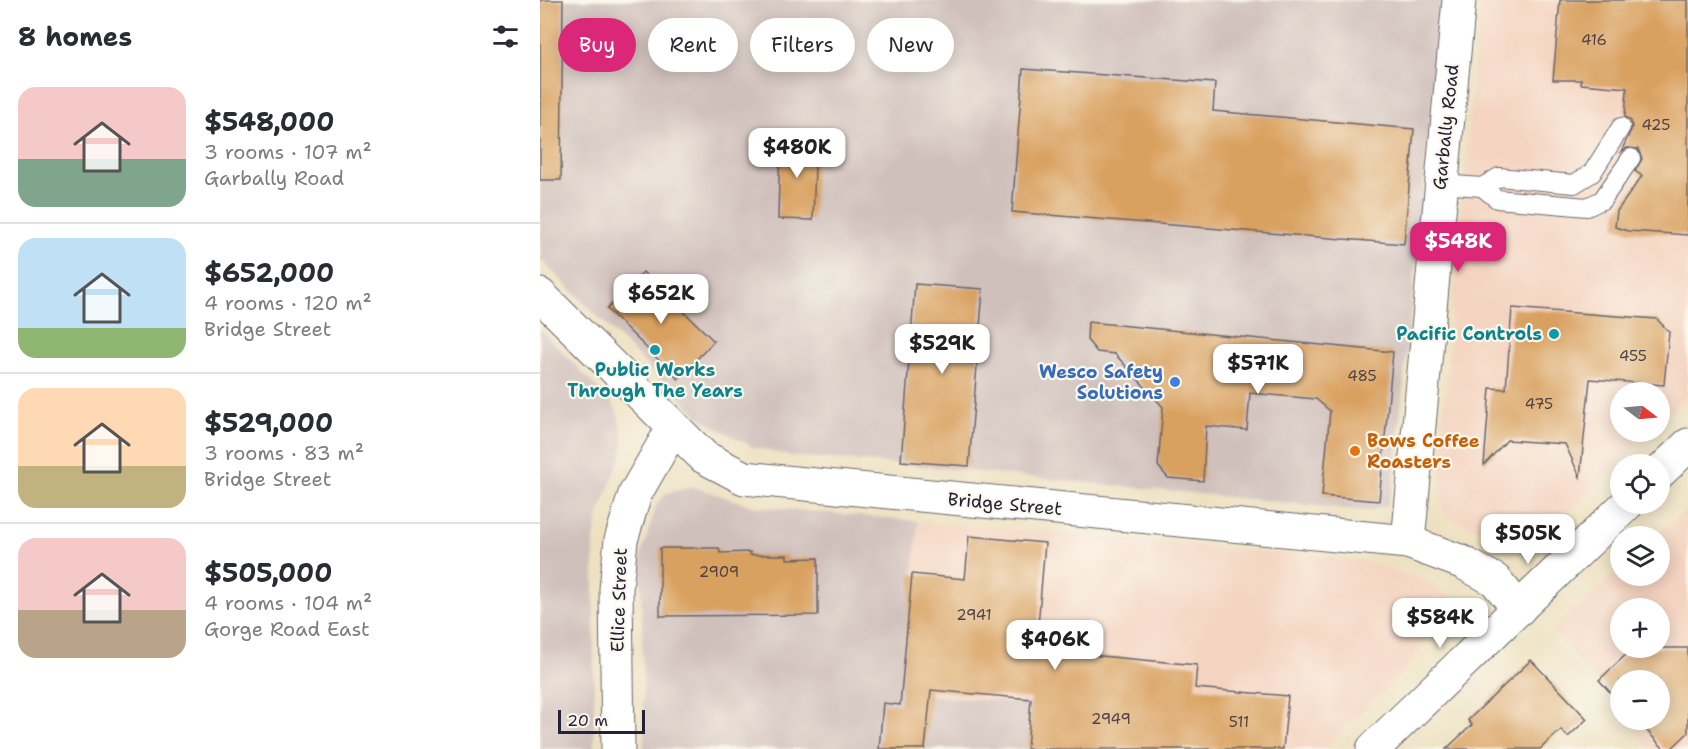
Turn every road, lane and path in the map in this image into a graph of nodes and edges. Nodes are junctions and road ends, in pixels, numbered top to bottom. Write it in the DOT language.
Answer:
graph roads {
  1 [pos="1459,0"];
  2 [pos="1621,127"];
  3 [pos="1631,158"];
  4 [pos="1441,184"];
  5 [pos="1482,187"];
  6 [pos="540,296"];
  7 [pos="673,428"];
  8 [pos="1688,445"];
  9 [pos="1670,462"];
  10 [pos="1617,514"];
  11 [pos="1408,542"];
  12 [pos="1519,609"];
  13 [pos="1395,738"];
  14 [pos="618,749"];
  15 [pos="1373,749"];
  1 -- 4 [label="street, Garbally Road"];
  2 -- 5 [label="lane"];
  3 -- 5 [label="lane"];
  4 -- 5 [label="lane"];
  4 -- 11 [label="street, Garbally Road"];
  6 -- 7 [label="street, Bridge Street"];
  7 -- 11 [label="street, Bridge Street"];
  7 -- 14 [label="street, Ellice Street"];
  8 -- 9 [label="street"];
  10 -- 12 [label="street"];
  11 -- 12 [label="street, Bridge Street"];
  12 -- 13 [label="street"];
  13 -- 15 [label="street"];
}
